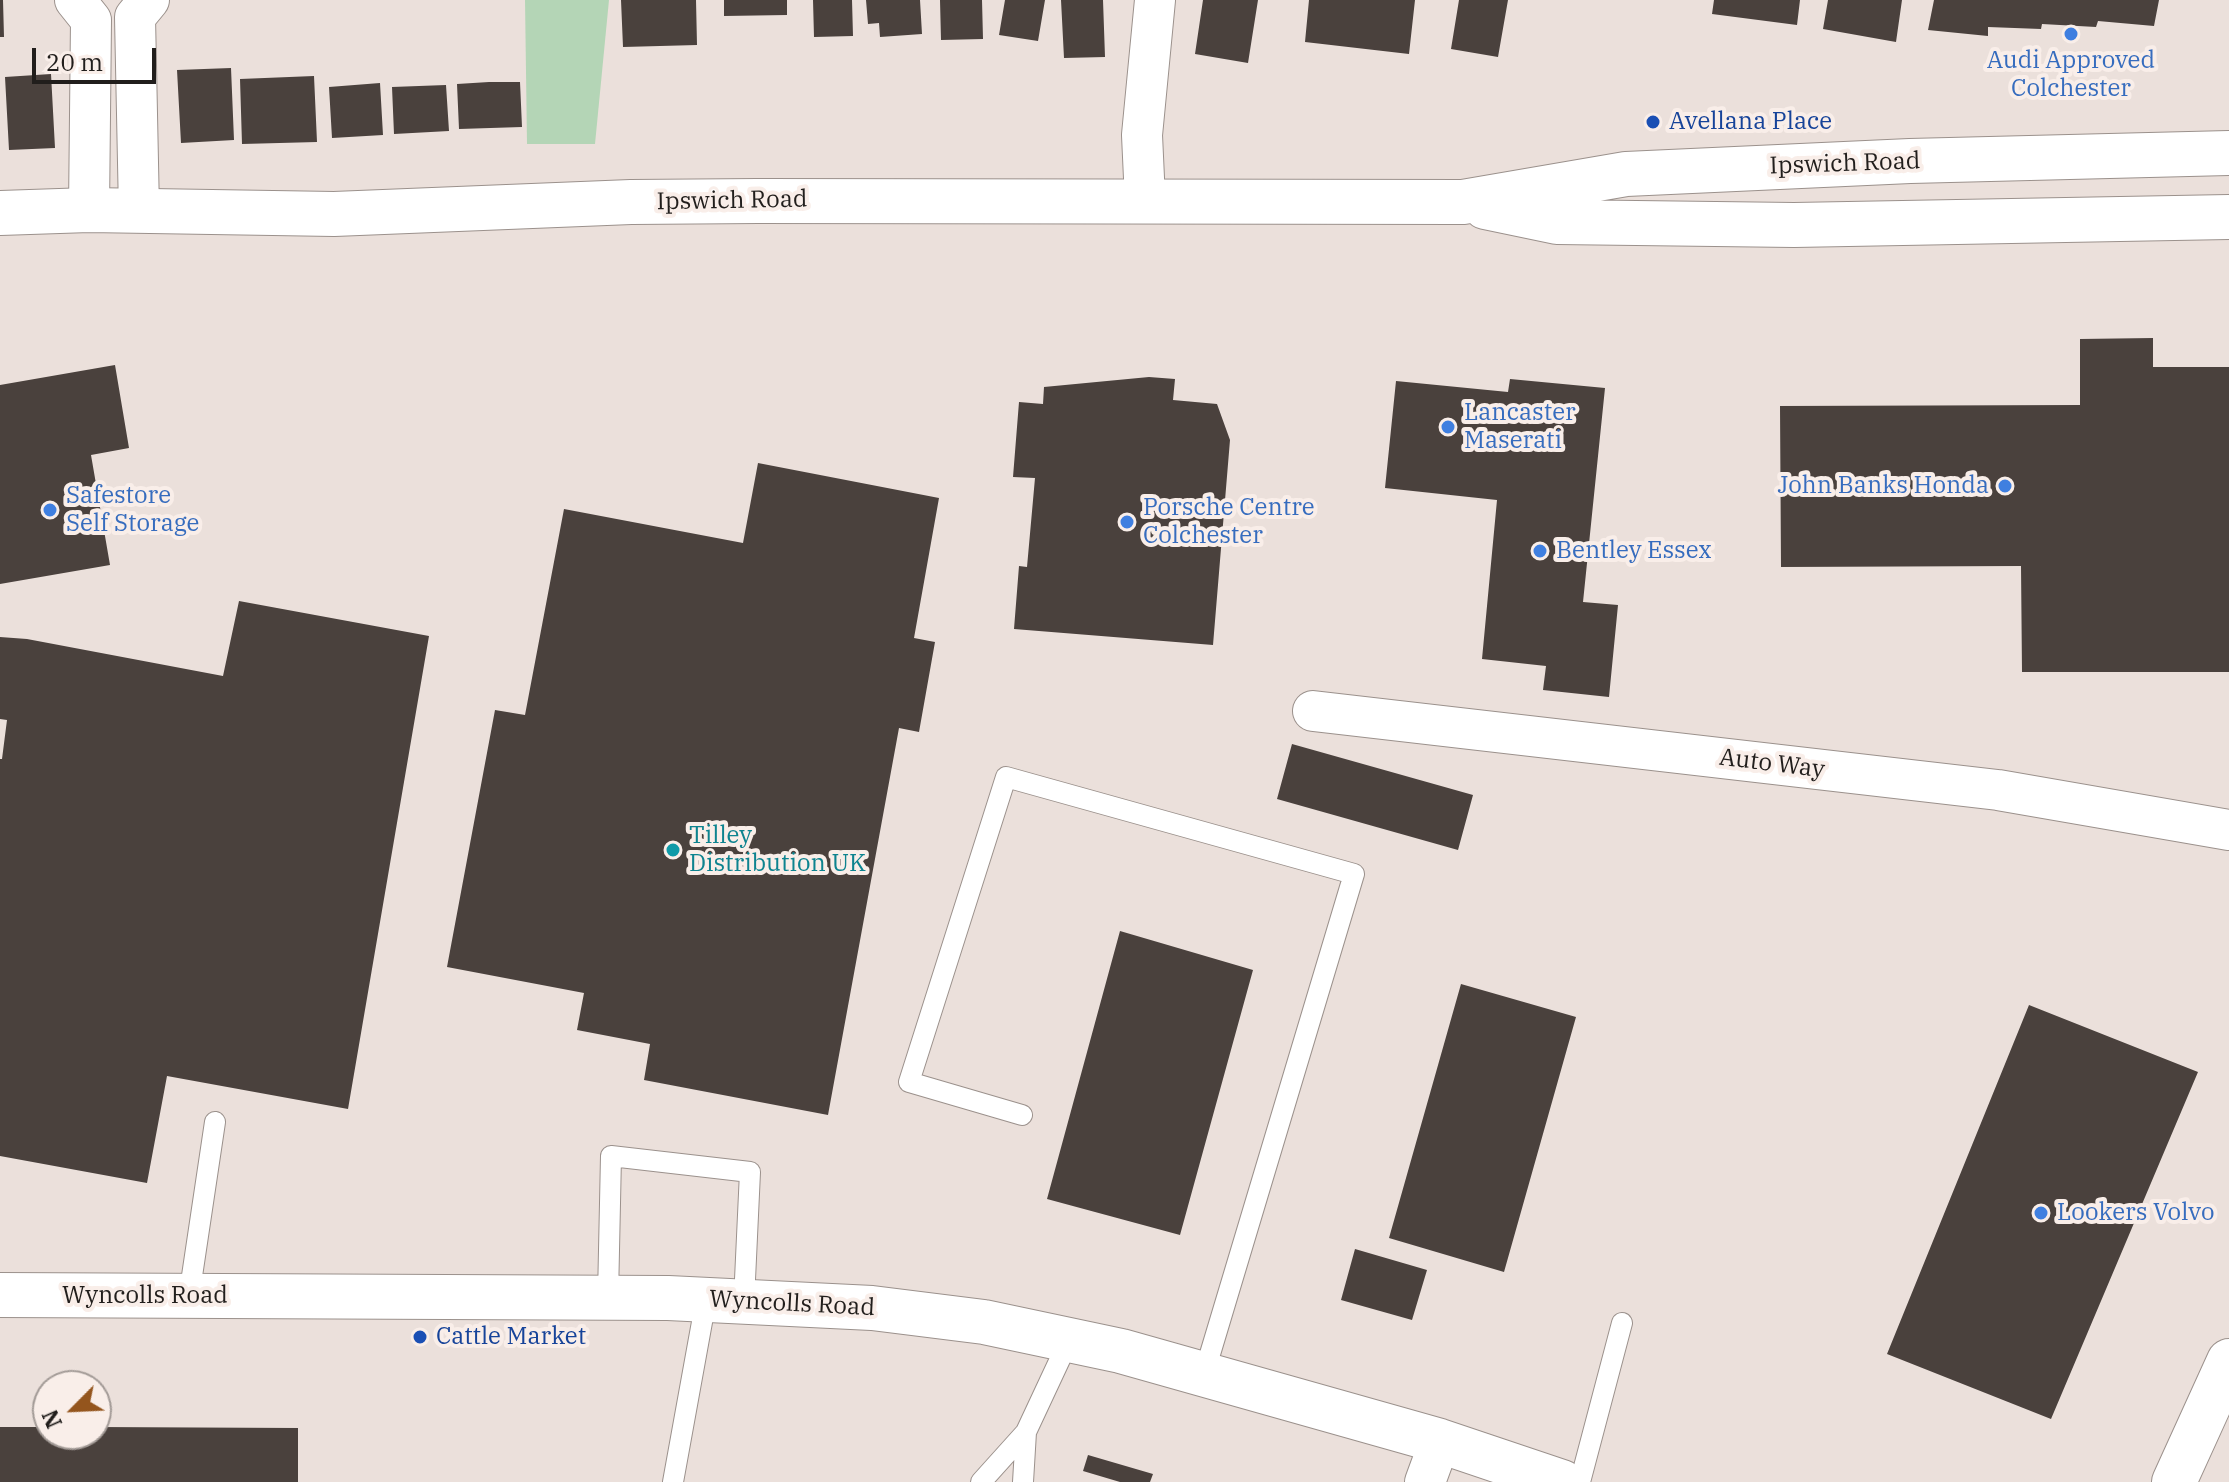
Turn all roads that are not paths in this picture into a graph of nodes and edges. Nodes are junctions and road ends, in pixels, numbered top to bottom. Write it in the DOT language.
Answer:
graph roads {
  1 [pos="1155,0"];
  2 [pos="142,9"];
  3 [pos="83,10"];
  4 [pos="2229,153"];
  5 [pos="1145,200"];
  6 [pos="1463,202"];
  7 [pos="89,210"];
  8 [pos="139,211"];
  9 [pos="0,213"];
  10 [pos="2229,217"];
  11 [pos="1313,711"];
  12 [pos="2229,830"];
  13 [pos="1022,1115"];
  14 [pos="215,1122"];
  15 [pos="0,1295"];
  16 [pos="189,1296"];
  17 [pos="608,1297"];
  18 [pos="725,1300"];
  19 [pos="1622,1323"];
  20 [pos="1069,1340"];
  21 [pos="2229,1361"];
  22 [pos="1204,1374"];
  23 [pos="1026,1432"];
  24 [pos="1440,1441"];
  25 [pos="673,1482"];
  26 [pos="981,1482"];
  27 [pos="1023,1482"];
  28 [pos="1425,1482"];
  29 [pos="1562,1482"];
  30 [pos="1580,1482"];
  31 [pos="2174,1482"];
  1 -- 5 [label="street"];
  2 -- 3 [label="street"];
  2 -- 8 [label="street"];
  3 -- 7 [label="street"];
  4 -- 6 [label="main road, Ipswich Road"];
  5 -- 6 [label="main road, Ipswich Road"];
  5 -- 8 [label="main road, Ipswich Road"];
  6 -- 10 [label="main road, Ipswich Road"];
  7 -- 8 [label="main road, Ipswich Road"];
  7 -- 9 [label="main road, Ipswich Road"];
  11 -- 12 [label="street, Auto Way"];
  13 -- 22 [label="lane"];
  14 -- 16 [label="lane"];
  15 -- 16 [label="main road, Wyncolls Road"];
  16 -- 17 [label="main road, Wyncolls Road"];
  17 -- 18 [label="main road, Wyncolls Road"];
  17 -- 18 [label="lane"];
  18 -- 20 [label="main road, Wyncolls Road"];
  18 -- 25 [label="lane"];
  19 -- 30 [label="lane"];
  20 -- 22 [label="main road, Wyncolls Road"];
  20 -- 23 [label="lane"];
  21 -- 31 [label="main road"];
  22 -- 24 [label="main road, Wyncolls Road"];
  23 -- 26 [label="lane"];
  23 -- 27 [label="lane"];
  24 -- 28 [label="street"];
  24 -- 29 [label="main road, Wyncolls Road"];
}
